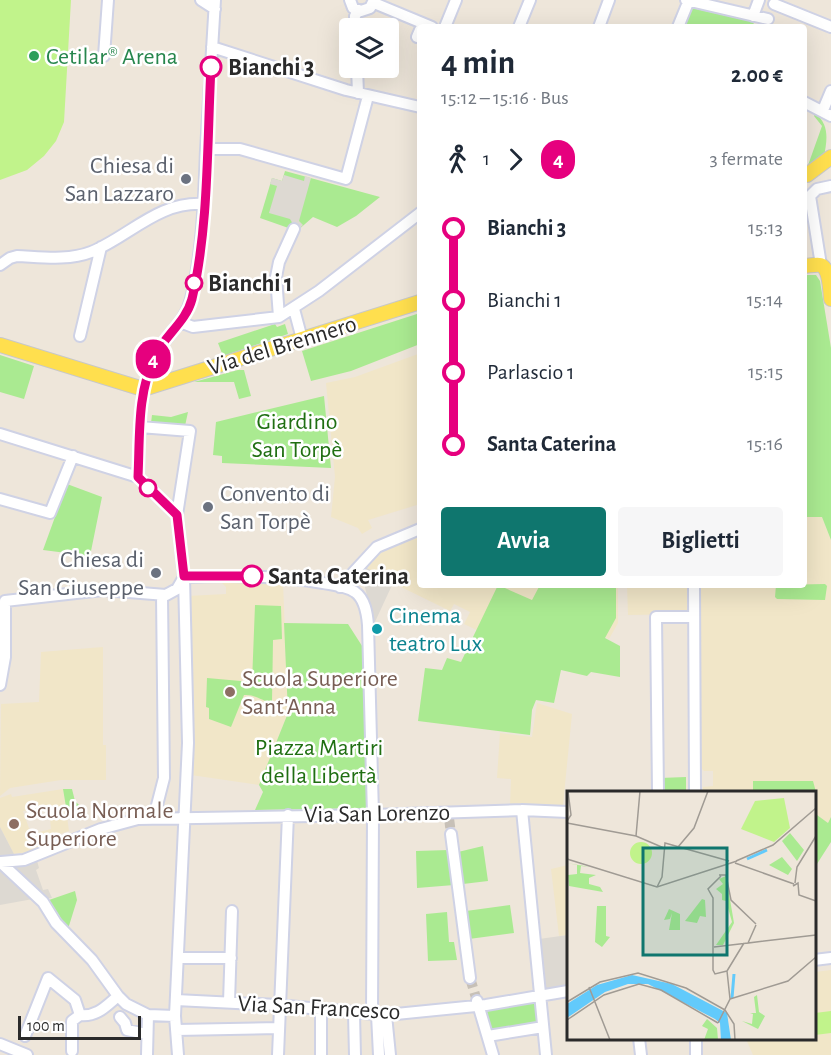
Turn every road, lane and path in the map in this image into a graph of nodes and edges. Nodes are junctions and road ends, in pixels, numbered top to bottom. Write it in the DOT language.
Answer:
graph roads {
  1 [pos="108,0"];
  2 [pos="201,0"];
  3 [pos="350,0"];
  4 [pos="456,0"];
  5 [pos="530,0"];
  6 [pos="609,0"];
  7 [pos="688,0"];
  8 [pos="759,0"];
  9 [pos="374,1"];
  10 [pos="775,2"];
  11 [pos="215,4"];
  12 [pos="358,11"];
  13 [pos="753,16"];
  14 [pos="355,18"];
  15 [pos="767,23"];
  16 [pos="446,24"];
  17 [pos="520,24"];
  18 [pos="600,24"];
  19 [pos="679,24"];
  20 [pos="417,26"];
  21 [pos="831,27"];
  22 [pos="212,47"];
  23 [pos="104,56"];
  24 [pos="359,78"];
  25 [pos="831,91"];
  26 [pos="363,94"];
  27 [pos="807,103"];
  28 [pos="417,106"];
  29 [pos="827,113"];
  30 [pos="831,126"];
  31 [pos="207,149"];
  32 [pos="831,157"];
  33 [pos="831,170"];
  34 [pos="807,175"];
  35 [pos="807,176"];
  36 [pos="831,186"];
  37 [pos="204,204"];
  38 [pos="417,215"];
  39 [pos="294,230"];
  40 [pos="101,247"];
  41 [pos="0,265"];
  42 [pos="820,265"];
  43 [pos="807,266"];
  44 [pos="831,299"];
  45 [pos="417,303"];
  46 [pos="294,309"];
  47 [pos="279,317"];
  48 [pos="180,322"];
  49 [pos="80,336"];
  50 [pos="302,339"];
  51 [pos="0,345"];
  52 [pos="143,389"];
  53 [pos="140,428"];
  54 [pos="0,434"];
  55 [pos="73,456"];
  56 [pos="138,477"];
  57 [pos="0,499"];
  58 [pos="177,515"];
  59 [pos="417,530"];
  60 [pos="184,576"];
  61 [pos="340,587"];
  62 [pos="694,588"];
  63 [pos="162,596"];
  64 [pos="2,599"];
  65 [pos="694,617"];
  66 [pos="0,685"];
  67 [pos="658,791"];
  68 [pos="695,791"];
  69 [pos="522,810"];
  70 [pos="567,812"];
  71 [pos="288,815"];
  72 [pos="373,815"];
  73 [pos="150,818"];
  74 [pos="185,819"];
  75 [pos="451,834"];
  76 [pos="1,862"];
  77 [pos="232,911"];
  78 [pos="179,958"];
  79 [pos="231,958"];
  80 [pos="831,958"];
  81 [pos="816,960"];
  82 [pos="470,978"];
  83 [pos="567,991"];
  84 [pos="118,996"];
  85 [pos="540,996"];
  86 [pos="176,1000"];
  87 [pos="229,1002"];
  88 [pos="478,1003"];
  89 [pos="280,1005"];
  90 [pos="321,1009"];
  91 [pos="354,1013"];
  92 [pos="378,1014"];
  93 [pos="147,1015"];
  94 [pos="175,1016"];
  95 [pos="120,1017"];
  96 [pos="76,1018"];
  97 [pos="543,1027"];
  98 [pos="279,1028"];
  99 [pos="176,1030"];
  100 [pos="146,1034"];
  101 [pos="25,1036"];
  102 [pos="488,1036"];
  103 [pos="639,1040"];
  104 [pos="0,1044"];
  105 [pos="72,1051"];
  106 [pos="21,1052"];
  107 [pos="147,1055"];
  108 [pos="176,1055"];
  109 [pos="278,1055"];
  110 [pos="321,1055"];
  111 [pos="356,1055"];
  112 [pos="379,1055"];
  113 [pos="390,1055"];
  114 [pos="493,1055"];
  115 [pos="546,1055"];
  116 [pos="641,1055"];
  1 -- 23 [label="street"];
  2 -- 11 [label="street"];
  3 -- 12 [label="street"];
  4 -- 16 [label="street"];
  5 -- 17 [label="street"];
  6 -- 18 [label="street"];
  7 -- 13 [label="street"];
  7 -- 19 [label="street"];
  8 -- 13 [label="street"];
  9 -- 12 [label="street"];
  9 -- 20 [label="street"];
  10 -- 15 [label="street"];
  10 -- 21 [label="street"];
  11 -- 22 [label="street"];
  12 -- 14 [label="street"];
  13 -- 15 [label="street"];
  22 -- 26 [label="street"];
  22 -- 31 [label="street"];
  24 -- 26 [label="street"];
  25 -- 29 [label="street"];
  26 -- 28 [label="street"];
  26 -- 31 [label="street"];
  27 -- 29 [label="street"];
  29 -- 30 [label="street"];
  31 -- 37 [label="street"];
  32 -- 34 [label="main road"];
  33 -- 35 [label="main road"];
  36 -- 42 [label="street"];
  37 -- 40 [label="street"];
  37 -- 48 [label="street"];
  38 -- 46 [label="street"];
  39 -- 47 [label="street"];
  40 -- 41 [label="street"];
  40 -- 49 [label="street"];
  42 -- 43 [label="main road"];
  42 -- 44 [label="main road"];
  45 -- 50 [label="main road, Via del Brennero"];
  46 -- 47 [label="street"];
  46 -- 50 [label="street"];
  47 -- 48 [label="street"];
  48 -- 52 [label="street"];
  50 -- 52 [label="main road, Via del Brennero"];
  51 -- 52 [label="main road"];
  52 -- 53 [label="street"];
  53 -- 56 [label="street"];
  53 -- 58 [label="street"];
  54 -- 55 [label="street"];
  55 -- 56 [label="street"];
  55 -- 57 [label="street"];
  56 -- 58 [label="street"];
  58 -- 60 [label="street"];
  59 -- 61 [label="street"];
  60 -- 61 [label="street"];
  60 -- 63 [label="street"];
  60 -- 74 [label="street"];
  61 -- 72 [label="street"];
  62 -- 65 [label="street"];
  63 -- 64 [label="street"];
  63 -- 73 [label="street"];
  64 -- 66 [label="street"];
  65 -- 67 [label="street"];
  65 -- 68 [label="street"];
  69 -- 70 [label="street, Via San Lorenzo"];
  69 -- 72 [label="street, Via San Lorenzo"];
  69 -- 85 [label="street"];
  71 -- 72 [label="street, Via San Lorenzo"];
  71 -- 74 [label="street, Via San Lorenzo"];
  71 -- 89 [label="street"];
  72 -- 92 [label="street"];
  73 -- 74 [label="street, Via San Lorenzo"];
  73 -- 76 [label="street, Via San Lorenzo"];
  74 -- 78 [label="street"];
  75 -- 82 [label="street"];
  76 -- 84 [label="street"];
  77 -- 79 [label="street"];
  78 -- 79 [label="street"];
  78 -- 86 [label="street"];
  79 -- 87 [label="street"];
  80 -- 81 [label="street"];
  83 -- 85 [label="street, Via San Francesco"];
  84 -- 93 [label="street"];
  84 -- 96 [label="street"];
  85 -- 88 [label="street, Via San Francesco"];
  85 -- 97 [label="street"];
  86 -- 87 [label="street, Via San Francesco"];
  86 -- 94 [label="street"];
  87 -- 89 [label="street, Via San Francesco"];
  88 -- 92 [label="street, Via San Francesco"];
  88 -- 102 [label="street"];
  89 -- 90 [label="street, Via San Francesco"];
  89 -- 98 [label="street"];
  90 -- 91 [label="street, Via San Francesco"];
  90 -- 110 [label="street"];
  91 -- 92 [label="street, Via San Francesco"];
  91 -- 111 [label="street"];
  92 -- 112 [label="street"];
  92 -- 113 [label="street"];
  93 -- 94 [label="street"];
  93 -- 100 [label="street"];
  94 -- 99 [label="street"];
  95 -- 100 [label="street"];
  96 -- 101 [label="street"];
  96 -- 105 [label="street"];
  97 -- 102 [label="street"];
  97 -- 115 [label="street"];
  98 -- 99 [label="street"];
  98 -- 109 [label="street"];
  99 -- 108 [label="street"];
  100 -- 107 [label="street"];
  102 -- 114 [label="street"];
  103 -- 116 [label="street"];
  104 -- 106 [label="street"];
}
